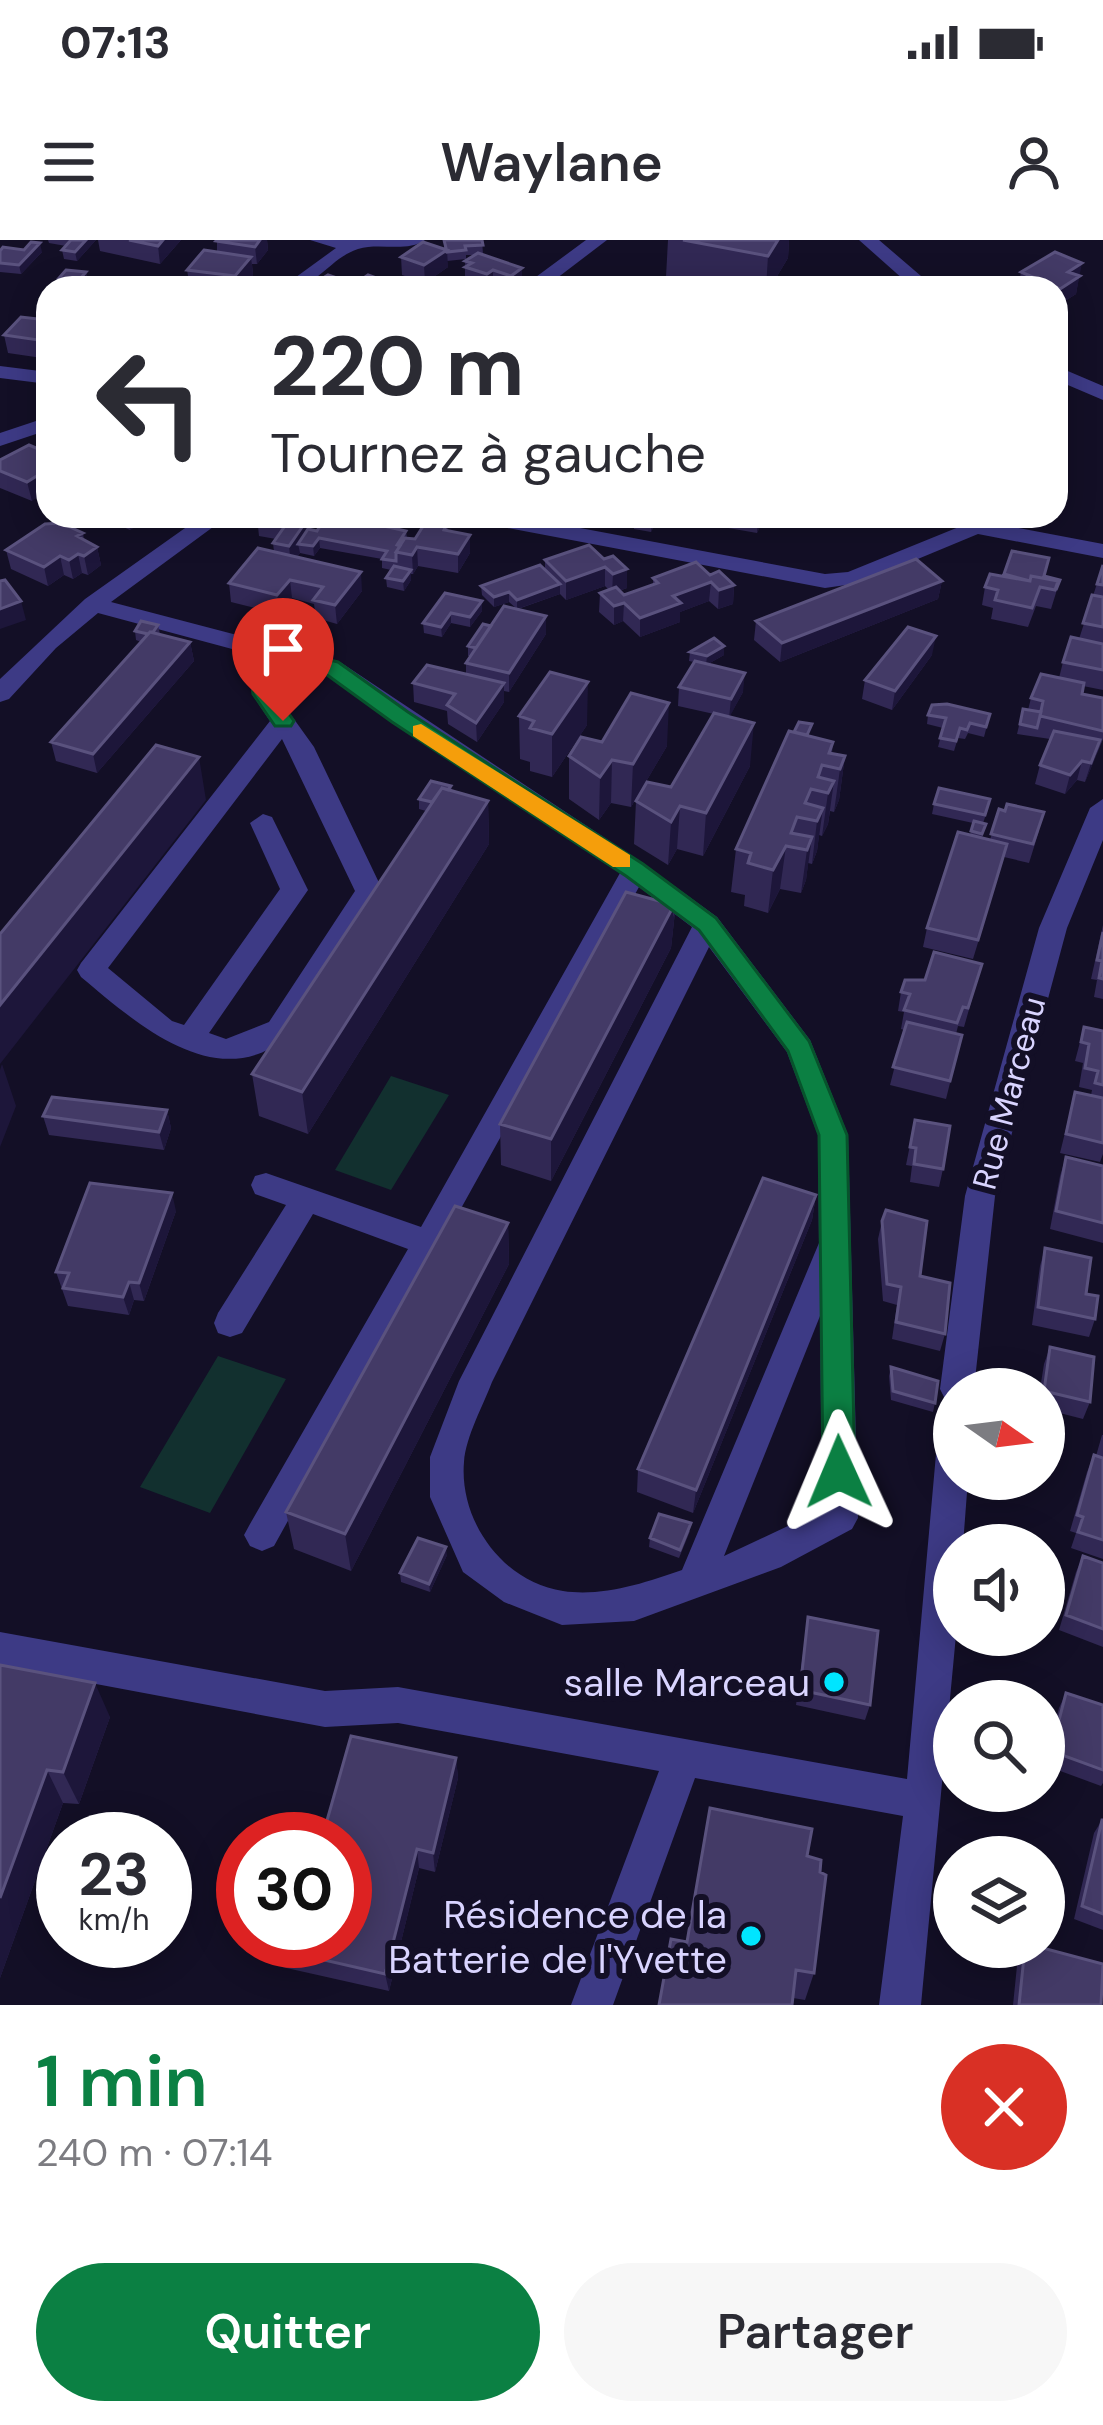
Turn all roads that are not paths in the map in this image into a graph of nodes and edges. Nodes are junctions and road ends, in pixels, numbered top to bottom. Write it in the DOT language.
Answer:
graph roads {
  1 [pos="319,240"];
  2 [pos="416,240"];
  3 [pos="598,240"];
  4 [pos="868,240"];
  5 [pos="353,244"];
  6 [pos="308,276"];
  7 [pos="548,276"];
  8 [pos="911,276"];
  9 [pos="0,372"];
  10 [pos="36,377"];
  11 [pos="1068,378"];
  12 [pos="1103,394"];
  13 [pos="36,427"];
  14 [pos="0,440"];
  15 [pos="200,528"];
  16 [pos="545,528"];
  17 [pos="974,528"];
  18 [pos="981,528"];
  19 [pos="1103,551"];
  20 [pos="93,604"];
  21 [pos="259,649"];
  22 [pos="0,694"];
  23 [pos="283,721"];
  24 [pos="1103,808"];
  25 [pos="262,823"];
  26 [pos="635,870"];
  27 [pos="707,924"];
  28 [pos="190,1038"];
  29 [pos="266,1185"];
  30 [pos="306,1199"];
  31 [pos="835,1240"];
  32 [pos="428,1243"];
  33 [pos="230,1323"];
  34 [pos="960,1368"];
  35 [pos="949,1500"];
  36 [pos="262,1535"];
  37 [pos="695,1582"];
  38 [pos="12,1652"];
  39 [pos="0,1691"];
  40 [pos="683,1757"];
  41 [pos="924,1801"];
  42 [pos="592,2005"];
  43 [pos="900,2005"];
  1 -- 5 [label="street"];
  2 -- 5 [label="street"];
  3 -- 7 [label="street"];
  4 -- 8 [label="street"];
  5 -- 6 [label="street"];
  9 -- 10 [label="street"];
  11 -- 12 [label="street"];
  13 -- 14 [label="street"];
  15 -- 20 [label="street"];
  16 -- 17 [label="street"];
  18 -- 19 [label="street"];
  20 -- 21 [label="street"];
  20 -- 22 [label="street"];
  21 -- 23 [label="street"];
  21 -- 26 [label="street"];
  23 -- 28 [label="street"];
  23 -- 28 [label="street"];
  24 -- 34 [label="street, Rue Marceau"];
  25 -- 28 [label="street"];
  26 -- 27 [label="street"];
  26 -- 32 [label="street"];
  27 -- 31 [label="street"];
  27 -- 37 [label="street"];
  29 -- 30 [label="street"];
  30 -- 32 [label="street"];
  30 -- 33 [label="street"];
  31 -- 37 [label="street"];
  31 -- 37 [label="street"];
  32 -- 36 [label="street"];
  35 -- 41 [label="street"];
  38 -- 39 [label="street"];
  38 -- 40 [label="street"];
  40 -- 41 [label="street"];
  40 -- 42 [label="street"];
  41 -- 43 [label="street"];
}
